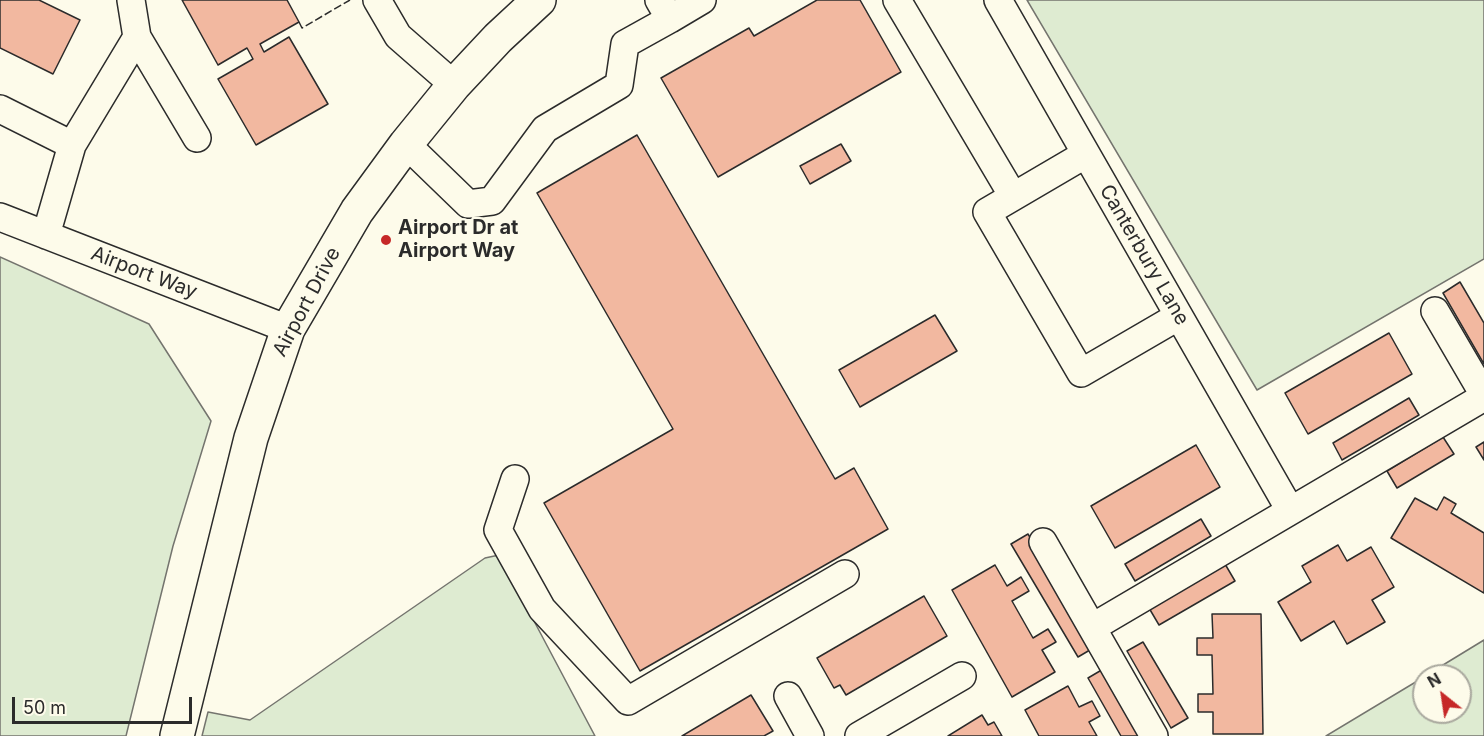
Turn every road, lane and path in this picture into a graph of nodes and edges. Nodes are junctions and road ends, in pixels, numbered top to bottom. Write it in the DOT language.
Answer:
graph roads {
  1 [pos="131,0"];
  2 [pos="377,0"];
  3 [pos="539,0"];
  4 [pos="702,0"];
  5 [pos="897,0"];
  6 [pos="998,0"];
  7 [pos="664,9"];
  8 [pos="137,37"];
  9 [pos="454,85"];
  10 [pos="0,110"];
  11 [pos="197,138"];
  12 [pos="406,144"];
  13 [pos="72,145"];
  14 [pos="1086,154"];
  15 [pos="1013,196"];
  16 [pos="0,217"];
  17 [pos="46,235"];
  18 [pos="1435,311"];
  19 [pos="1179,316"];
  20 [pos="288,329"];
  21 [pos="1484,396"];
  22 [pos="515,480"];
  23 [pos="1290,510"];
  24 [pos="1043,542"];
  25 [pos="845,574"];
  26 [pos="1093,627"];
  27 [pos="962,676"];
  28 [pos="788,696"];
  29 [pos="177,736"];
  30 [pos="810,736"];
  31 [pos="859,736"];
  32 [pos="1154,736"];
  1 -- 8 [label="street"];
  2 -- 9 [label="street"];
  3 -- 9 [label="main road, Airport Drive"];
  4 -- 7 [label="street"];
  5 -- 15 [label="street"];
  6 -- 14 [label="street, Canterbury Lane"];
  7 -- 12 [label="street"];
  8 -- 11 [label="street"];
  8 -- 13 [label="street"];
  9 -- 12 [label="main road, Airport Drive"];
  10 -- 13 [label="street"];
  12 -- 20 [label="main road, Airport Drive"];
  13 -- 17 [label="street"];
  14 -- 15 [label="street"];
  14 -- 19 [label="street, Canterbury Lane"];
  15 -- 19 [label="street"];
  16 -- 17 [label="street, Airport Way"];
  17 -- 20 [label="street, Airport Way"];
  18 -- 21 [label="street"];
  19 -- 23 [label="street, Canterbury Lane"];
  20 -- 29 [label="main road, Airport Drive"];
  21 -- 23 [label="street"];
  22 -- 25 [label="street"];
  23 -- 26 [label="street"];
  24 -- 26 [label="street"];
  26 -- 32 [label="street"];
  27 -- 31 [label="street"];
  28 -- 30 [label="street"];
}
